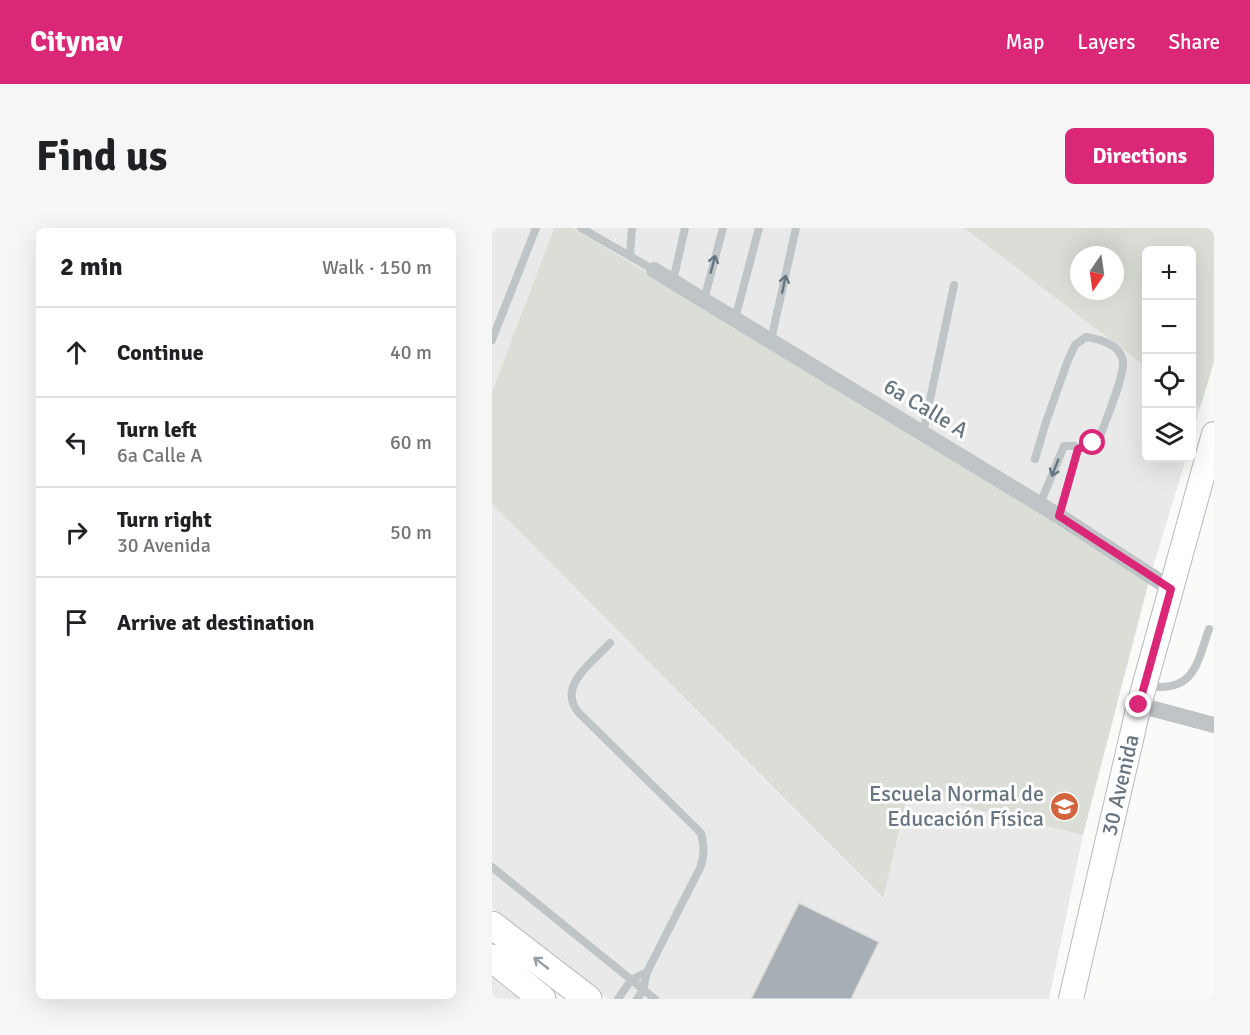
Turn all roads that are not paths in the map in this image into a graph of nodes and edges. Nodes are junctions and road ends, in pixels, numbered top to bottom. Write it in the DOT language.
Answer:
graph roads {
  1 [pos="536,228"];
  2 [pos="581,228"];
  3 [pos="632,228"];
  4 [pos="685,228"];
  5 [pos="723,228"];
  6 [pos="759,228"];
  7 [pos="796,228"];
  8 [pos="630,255"];
  9 [pos="654,270"];
  10 [pos="673,281"];
  11 [pos="954,285"];
  12 [pos="704,300"];
  13 [pos="735,319"];
  14 [pos="492,340"];
  15 [pos="771,340"];
  16 [pos="923,433"];
  17 [pos="1214,434"];
  18 [pos="1078,449"];
  19 [pos="1035,459"];
  20 [pos="1040,504"];
  21 [pos="1059,516"];
  22 [pos="1171,589"];
  23 [pos="1209,629"];
  24 [pos="610,643"];
  25 [pos="1142,695"];
  26 [pos="1214,725"];
  27 [pos="492,867"];
  28 [pos="492,926"];
  29 [pos="492,958"];
  30 [pos="647,972"];
  31 [pos="632,980"];
  32 [pos="643,990"];
  33 [pos="542,999"];
  34 [pos="588,999"];
  35 [pos="618,999"];
  36 [pos="637,999"];
  37 [pos="655,999"];
  38 [pos="1071,999"];
  1 -- 14 [label="lane"];
  2 -- 8 [label="lane"];
  3 -- 8 [label="lane"];
  4 -- 10 [label="lane"];
  12 -- 5 [label="lane, one-way"];
  6 -- 13 [label="lane"];
  15 -- 7 [label="lane, one-way"];
  8 -- 9 [label="lane"];
  9 -- 10 [label="street, 6a Calle A"];
  10 -- 12 [label="street, 6a Calle A"];
  11 -- 16 [label="lane"];
  12 -- 13 [label="street, 6a Calle A"];
  13 -- 15 [label="street, 6a Calle A"];
  15 -- 16 [label="street, 6a Calle A"];
  16 -- 20 [label="street, 6a Calle A"];
  17 -- 22 [label="street, 30 Avenida"];
  18 -- 19 [label="lane"];
  18 -- 20 [label="lane, one-way"];
  18 -- 21 [label="lane"];
  20 -- 21 [label="street, 6a Calle A"];
  21 -- 22 [label="street, 6a Calle A"];
  22 -- 25 [label="street, 30 Avenida"];
  23 -- 25 [label="lane"];
  24 -- 30 [label="lane"];
  25 -- 26 [label="street"];
  25 -- 38 [label="street, 30 Avenida"];
  27 -- 31 [label="lane"];
  34 -- 28 [label="main road, one-way"];
  29 -- 33 [label="main road"];
  30 -- 31 [label="lane"];
  30 -- 32 [label="lane"];
  31 -- 32 [label="lane"];
  31 -- 35 [label="lane"];
  32 -- 36 [label="lane"];
  32 -- 37 [label="lane"];
}
